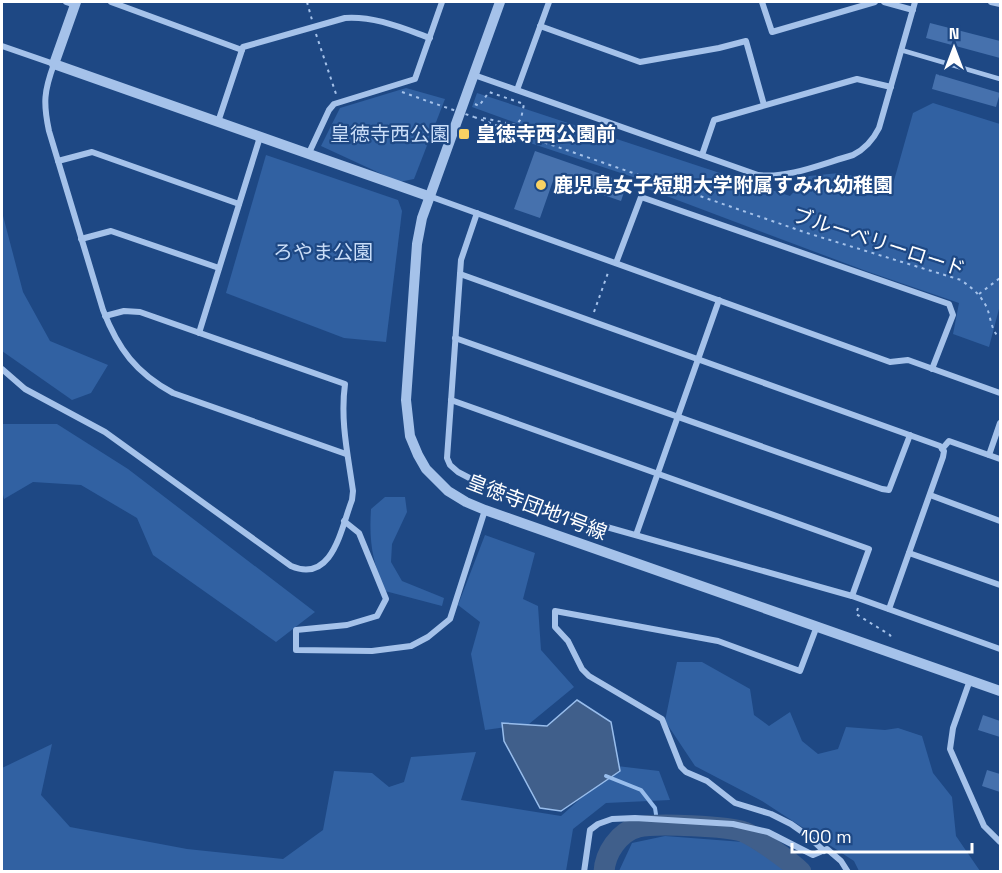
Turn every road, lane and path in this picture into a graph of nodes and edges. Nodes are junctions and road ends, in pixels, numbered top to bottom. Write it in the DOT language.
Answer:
graph roads {
  1 [pos="111,2"];
  2 [pos="307,2"];
  3 [pos="442,2"];
  4 [pos="500,2"];
  5 [pos="549,2"];
  6 [pos="762,2"];
  7 [pos="875,2"];
  8 [pos="884,2"];
  9 [pos="915,2"];
  10 [pos="991,2"];
  11 [pos="72,3"];
  12 [pos="1000,4"];
  13 [pos="913,10"];
  14 [pos="540,26"];
  15 [pos="314,27"];
  16 [pos="430,38"];
  17 [pos="2,46"];
  18 [pos="242,50"];
  19 [pos="902,50"];
  20 [pos="54,64"];
  21 [pos="474,75"];
  22 [pos="1000,79"];
  23 [pos="891,87"];
  24 [pos="517,90"];
  25 [pos="415,97"];
  26 [pos="339,102"];
  27 [pos="475,104"];
  28 [pos="764,105"];
  29 [pos="474,117"];
  30 [pos="218,122"];
  31 [pos="260,137"];
  32 [pos="308,155"];
  33 [pos="702,155"];
  34 [pos="58,161"];
  35 [pos="429,196"];
  36 [pos="239,204"];
  37 [pos="477,213"];
  38 [pos="81,239"];
  39 [pos="614,263"];
  40 [pos="219,268"];
  41 [pos="460,274"];
  42 [pos="1000,278"];
  43 [pos="979,294"];
  44 [pos="719,300"];
  45 [pos="105,316"];
  46 [pos="591,321"];
  47 [pos="199,333"];
  48 [pos="455,338"];
  49 [pos="1000,338"];
  50 [pos="698,359"];
  51 [pos="2,369"];
  52 [pos="933,369"];
  53 [pos="1000,393"];
  54 [pos="451,400"];
  55 [pos="678,416"];
  56 [pos="1000,423"];
  57 [pos="909,435"];
  58 [pos="942,449"];
  59 [pos="346,454"];
  60 [pos="989,455"];
  61 [pos="1000,459"];
  62 [pos="657,474"];
  63 [pos="930,495"];
  64 [pos="485,510"];
  65 [pos="344,521"];
  66 [pos="1000,521"];
  67 [pos="636,535"];
  68 [pos="909,553"];
  69 [pos="1000,585"];
  70 [pos="852,596"];
  71 [pos="861,603"];
  72 [pos="889,609"];
  73 [pos="817,626"];
  74 [pos="892,639"];
  75 [pos="1000,649"];
  76 [pos="970,680"];
  77 [pos="1000,691"];
  78 [pos="1000,842"];
  79 [pos="824,850"];
  80 [pos="584,872"];
  81 [pos="848,872"];
  1 -- 18 [label="street"];
  2 -- 15 [label="path"];
  3 -- 16 [label="street"];
  4 -- 21 [label="street, 皇徳寺団地1号線"];
  5 -- 14 [label="street"];
  6 -- 7 [label="street"];
  8 -- 13 [label="street"];
  9 -- 13 [label="street"];
  10 -- 12 [label="street"];
  11 -- 20 [label="street"];
  13 -- 19 [label="street"];
  14 -- 24 [label="street"];
  14 -- 28 [label="street"];
  15 -- 16 [label="street"];
  15 -- 18 [label="street"];
  15 -- 26 [label="path"];
  16 -- 26 [label="street"];
  17 -- 20 [label="street"];
  18 -- 30 [label="street"];
  19 -- 22 [label="lane"];
  19 -- 23 [label="street"];
  20 -- 30 [label="street"];
  20 -- 34 [label="street"];
  21 -- 24 [label="street"];
  21 -- 35 [label="street, 皇徳寺団地1号線"];
  23 -- 28 [label="street"];
  23 -- 33 [label="street"];
  24 -- 33 [label="street"];
  25 -- 29 [label="path, ブルーベリーロード, bridge"];
  26 -- 32 [label="street"];
  27 -- 29 [label="path"];
  28 -- 33 [label="street"];
  29 -- 43 [label="path, ブルーベリーロード"];
  30 -- 31 [label="street"];
  31 -- 32 [label="street"];
  31 -- 36 [label="street"];
  32 -- 35 [label="street"];
  34 -- 36 [label="street"];
  34 -- 38 [label="street"];
  35 -- 37 [label="street"];
  35 -- 64 [label="street, 皇徳寺団地1号線"];
  36 -- 40 [label="street"];
  37 -- 39 [label="street"];
  37 -- 41 [label="street"];
  38 -- 40 [label="street"];
  38 -- 45 [label="street"];
  39 -- 44 [label="street"];
  39 -- 46 [label="path"];
  39 -- 52 [label="street"];
  40 -- 47 [label="street"];
  41 -- 46 [label="street"];
  41 -- 48 [label="street"];
  42 -- 43 [label="path"];
  43 -- 49 [label="path, ブルーベリーロード"];
  44 -- 50 [label="street"];
  44 -- 52 [label="street"];
  45 -- 47 [label="street"];
  45 -- 59 [label="street"];
  46 -- 50 [label="street"];
  47 -- 59 [label="street"];
  48 -- 54 [label="street"];
  48 -- 55 [label="street"];
  50 -- 55 [label="street"];
  50 -- 57 [label="street"];
  51 -- 65 [label="street"];
  52 -- 53 [label="street"];
  54 -- 62 [label="street"];
  54 -- 67 [label="street"];
  55 -- 57 [label="street"];
  55 -- 62 [label="street"];
  56 -- 60 [label="street"];
  57 -- 58 [label="street"];
  58 -- 60 [label="street"];
  58 -- 63 [label="street"];
  59 -- 65 [label="street"];
  60 -- 61 [label="street"];
  62 -- 67 [label="street"];
  62 -- 70 [label="street"];
  63 -- 66 [label="street"];
  63 -- 68 [label="street"];
  64 -- 65 [label="street"];
  64 -- 73 [label="street, 皇徳寺団地1号線"];
  67 -- 70 [label="street"];
  68 -- 69 [label="street"];
  68 -- 72 [label="street"];
  70 -- 72 [label="street"];
  71 -- 74 [label="path"];
  72 -- 75 [label="street"];
  73 -- 76 [label="street, 皇徳寺団地1号線"];
  73 -- 79 [label="street"];
  76 -- 77 [label="street, 皇徳寺団地1号線"];
  76 -- 78 [label="street"];
  79 -- 80 [label="street"];
  79 -- 81 [label="street"];
}
